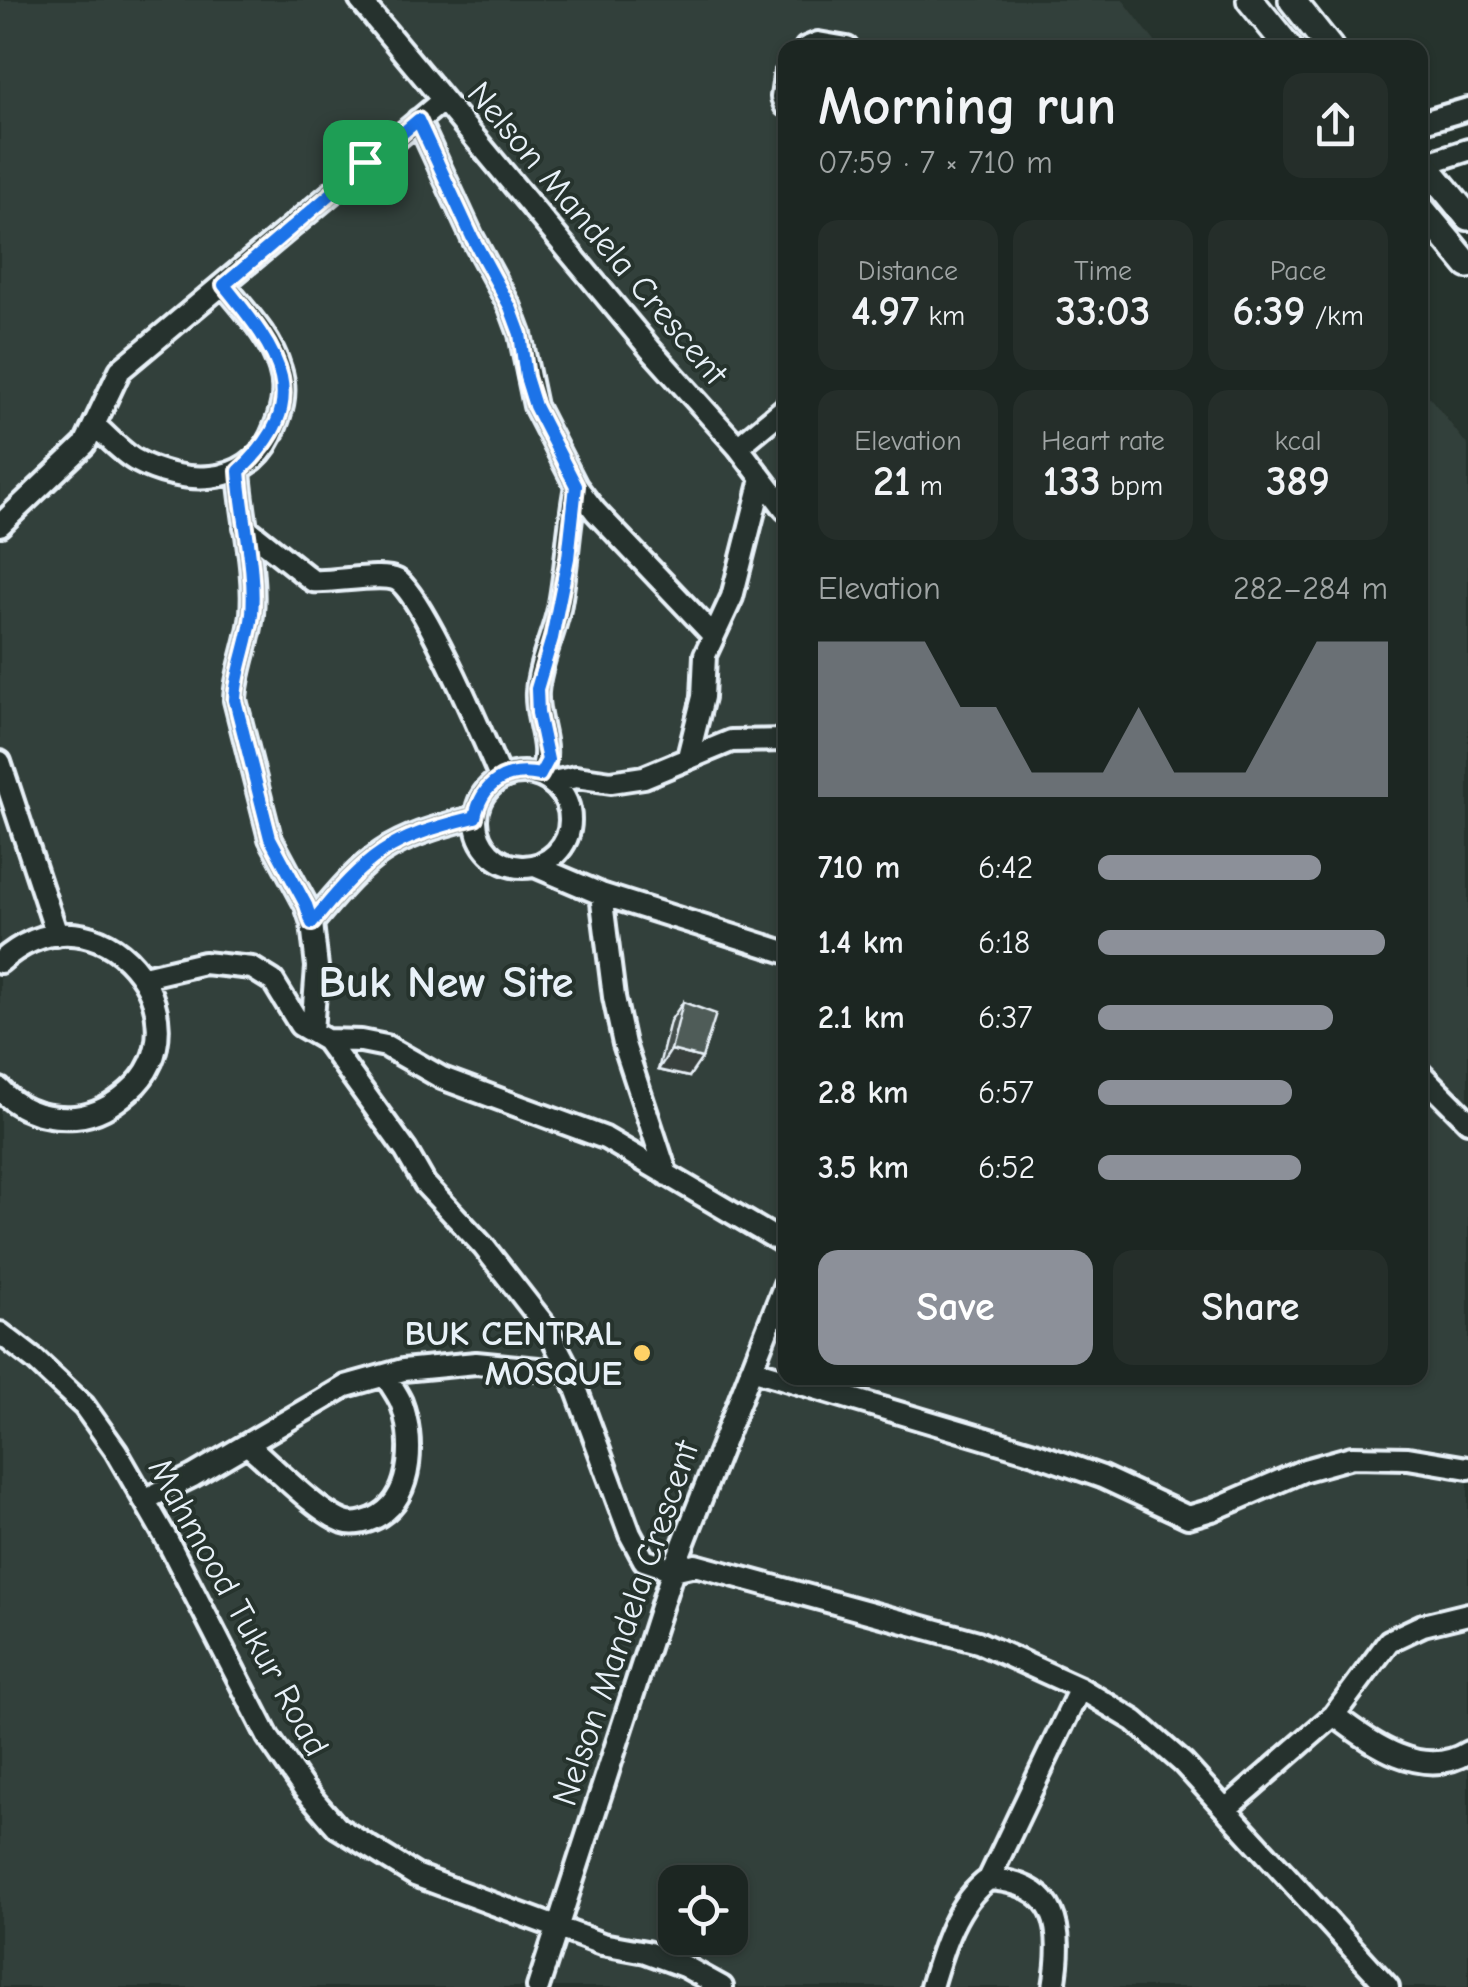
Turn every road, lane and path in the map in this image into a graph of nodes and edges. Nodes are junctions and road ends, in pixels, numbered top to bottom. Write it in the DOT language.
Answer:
graph roads {
  1 [pos="360,0"];
  2 [pos="1250,0"];
  3 [pos="1292,0"];
  4 [pos="1282,40"];
  5 [pos="1324,40"];
  6 [pos="444,100"];
  7 [pos="1468,109"];
  8 [pos="418,120"];
  9 [pos="1428,121"];
  10 [pos="1467,153"];
  11 [pos="1428,160"];
  12 [pos="1428,168"];
  13 [pos="1428,217"];
  14 [pos="1468,217"];
  15 [pos="1468,265"];
  16 [pos="224,285"];
  17 [pos="778,414"];
  18 [pos="94,425"];
  19 [pos="738,447"];
  20 [pos="239,471"];
  21 [pos="762,479"];
  22 [pos="576,486"];
  23 [pos="778,500"];
  24 [pos="0,525"];
  25 [pos="245,528"];
  26 [pos="714,636"];
  27 [pos="778,740"];
  28 [pos="688,757"];
  29 [pos="0,762"];
  30 [pos="500,778"];
  31 [pos="546,778"];
  32 [pos="475,817"];
  33 [pos="535,866"];
  34 [pos="601,894"];
  35 [pos="312,923"];
  36 [pos="57,935"];
  37 [pos="778,950"];
  38 [pos="0,962"];
  39 [pos="144,977"];
  40 [pos="319,1036"];
  41 [pos="1428,1081"];
  42 [pos="6,1096"];
  43 [pos="0,1122"];
  44 [pos="1468,1122"];
  45 [pos="668,1175"];
  46 [pos="778,1240"];
  47 [pos="778,1306"];
  48 [pos="0,1333"];
  49 [pos="750,1369"];
  50 [pos="570,1372"];
  51 [pos="385,1375"];
  52 [pos="778,1377"];
  53 [pos="804,1385"];
  54 [pos="248,1444"];
  55 [pos="1468,1468"];
  56 [pos="144,1500"];
  57 [pos="673,1570"];
  58 [pos="1468,1614"];
  59 [pos="1080,1688"];
  60 [pos="1334,1715"];
  61 [pos="1468,1752"];
  62 [pos="1226,1809"];
  63 [pos="989,1878"];
  64 [pos="556,1926"];
  65 [pos="538,1987"];
  66 [pos="722,1987"];
  67 [pos="932,1987"];
  68 [pos="1054,1987"];
  69 [pos="1388,1987"];
  1 -- 6 [label="street, Nelson Mandela Crescent"];
  2 -- 4 [label="main road"];
  3 -- 5 [label="main road"];
  6 -- 8 [label="street"];
  6 -- 19 [label="street, Nelson Mandela Crescent"];
  7 -- 9 [label="street"];
  8 -- 16 [label="street"];
  8 -- 22 [label="street"];
  10 -- 11 [label="street"];
  12 -- 14 [label="main road"];
  13 -- 15 [label="main road"];
  16 -- 18 [label="street"];
  16 -- 20 [label="street"];
  17 -- 19 [label="street"];
  18 -- 20 [label="street"];
  18 -- 24 [label="street"];
  19 -- 21 [label="street, Nelson Mandela Crescent"];
  20 -- 25 [label="street"];
  21 -- 23 [label="street, Nelson Mandela Crescent"];
  21 -- 26 [label="street"];
  22 -- 26 [label="street"];
  22 -- 31 [label="street"];
  25 -- 30 [label="street"];
  25 -- 35 [label="street"];
  26 -- 28 [label="street"];
  27 -- 28 [label="street"];
  28 -- 31 [label="street"];
  29 -- 36 [label="street"];
  30 -- 31 [label="street"];
  30 -- 32 [label="street"];
  31 -- 33 [label="street"];
  32 -- 33 [label="street"];
  32 -- 35 [label="street"];
  33 -- 34 [label="street"];
  34 -- 37 [label="street"];
  34 -- 45 [label="street"];
  35 -- 40 [label="street"];
  36 -- 38 [label="street"];
  36 -- 39 [label="street"];
  39 -- 40 [label="street"];
  39 -- 42 [label="street"];
  40 -- 45 [label="street"];
  40 -- 50 [label="street"];
  41 -- 44 [label="street"];
  42 -- 43 [label="street"];
  45 -- 46 [label="street"];
  47 -- 49 [label="street, Nelson Mandela Crescent"];
  48 -- 56 [label="street, Mahmood Tukur Road"];
  49 -- 52 [label="street"];
  49 -- 57 [label="street, Nelson Mandela Crescent"];
  50 -- 51 [label="street"];
  50 -- 57 [label="street"];
  51 -- 54 [label="street"];
  51 -- 54 [label="street"];
  53 -- 55 [label="street"];
  54 -- 56 [label="street"];
  56 -- 64 [label="street, Mahmood Tukur Road"];
  57 -- 59 [label="street"];
  57 -- 64 [label="street, Nelson Mandela Crescent"];
  58 -- 60 [label="street"];
  59 -- 62 [label="street"];
  59 -- 63 [label="street"];
  60 -- 61 [label="street"];
  60 -- 62 [label="street"];
  62 -- 69 [label="street"];
  63 -- 67 [label="street"];
  63 -- 68 [label="street"];
  64 -- 65 [label="street, Nelson Mandela Crescent"];
  64 -- 66 [label="street, Mahmood Tukur Road"];
}
